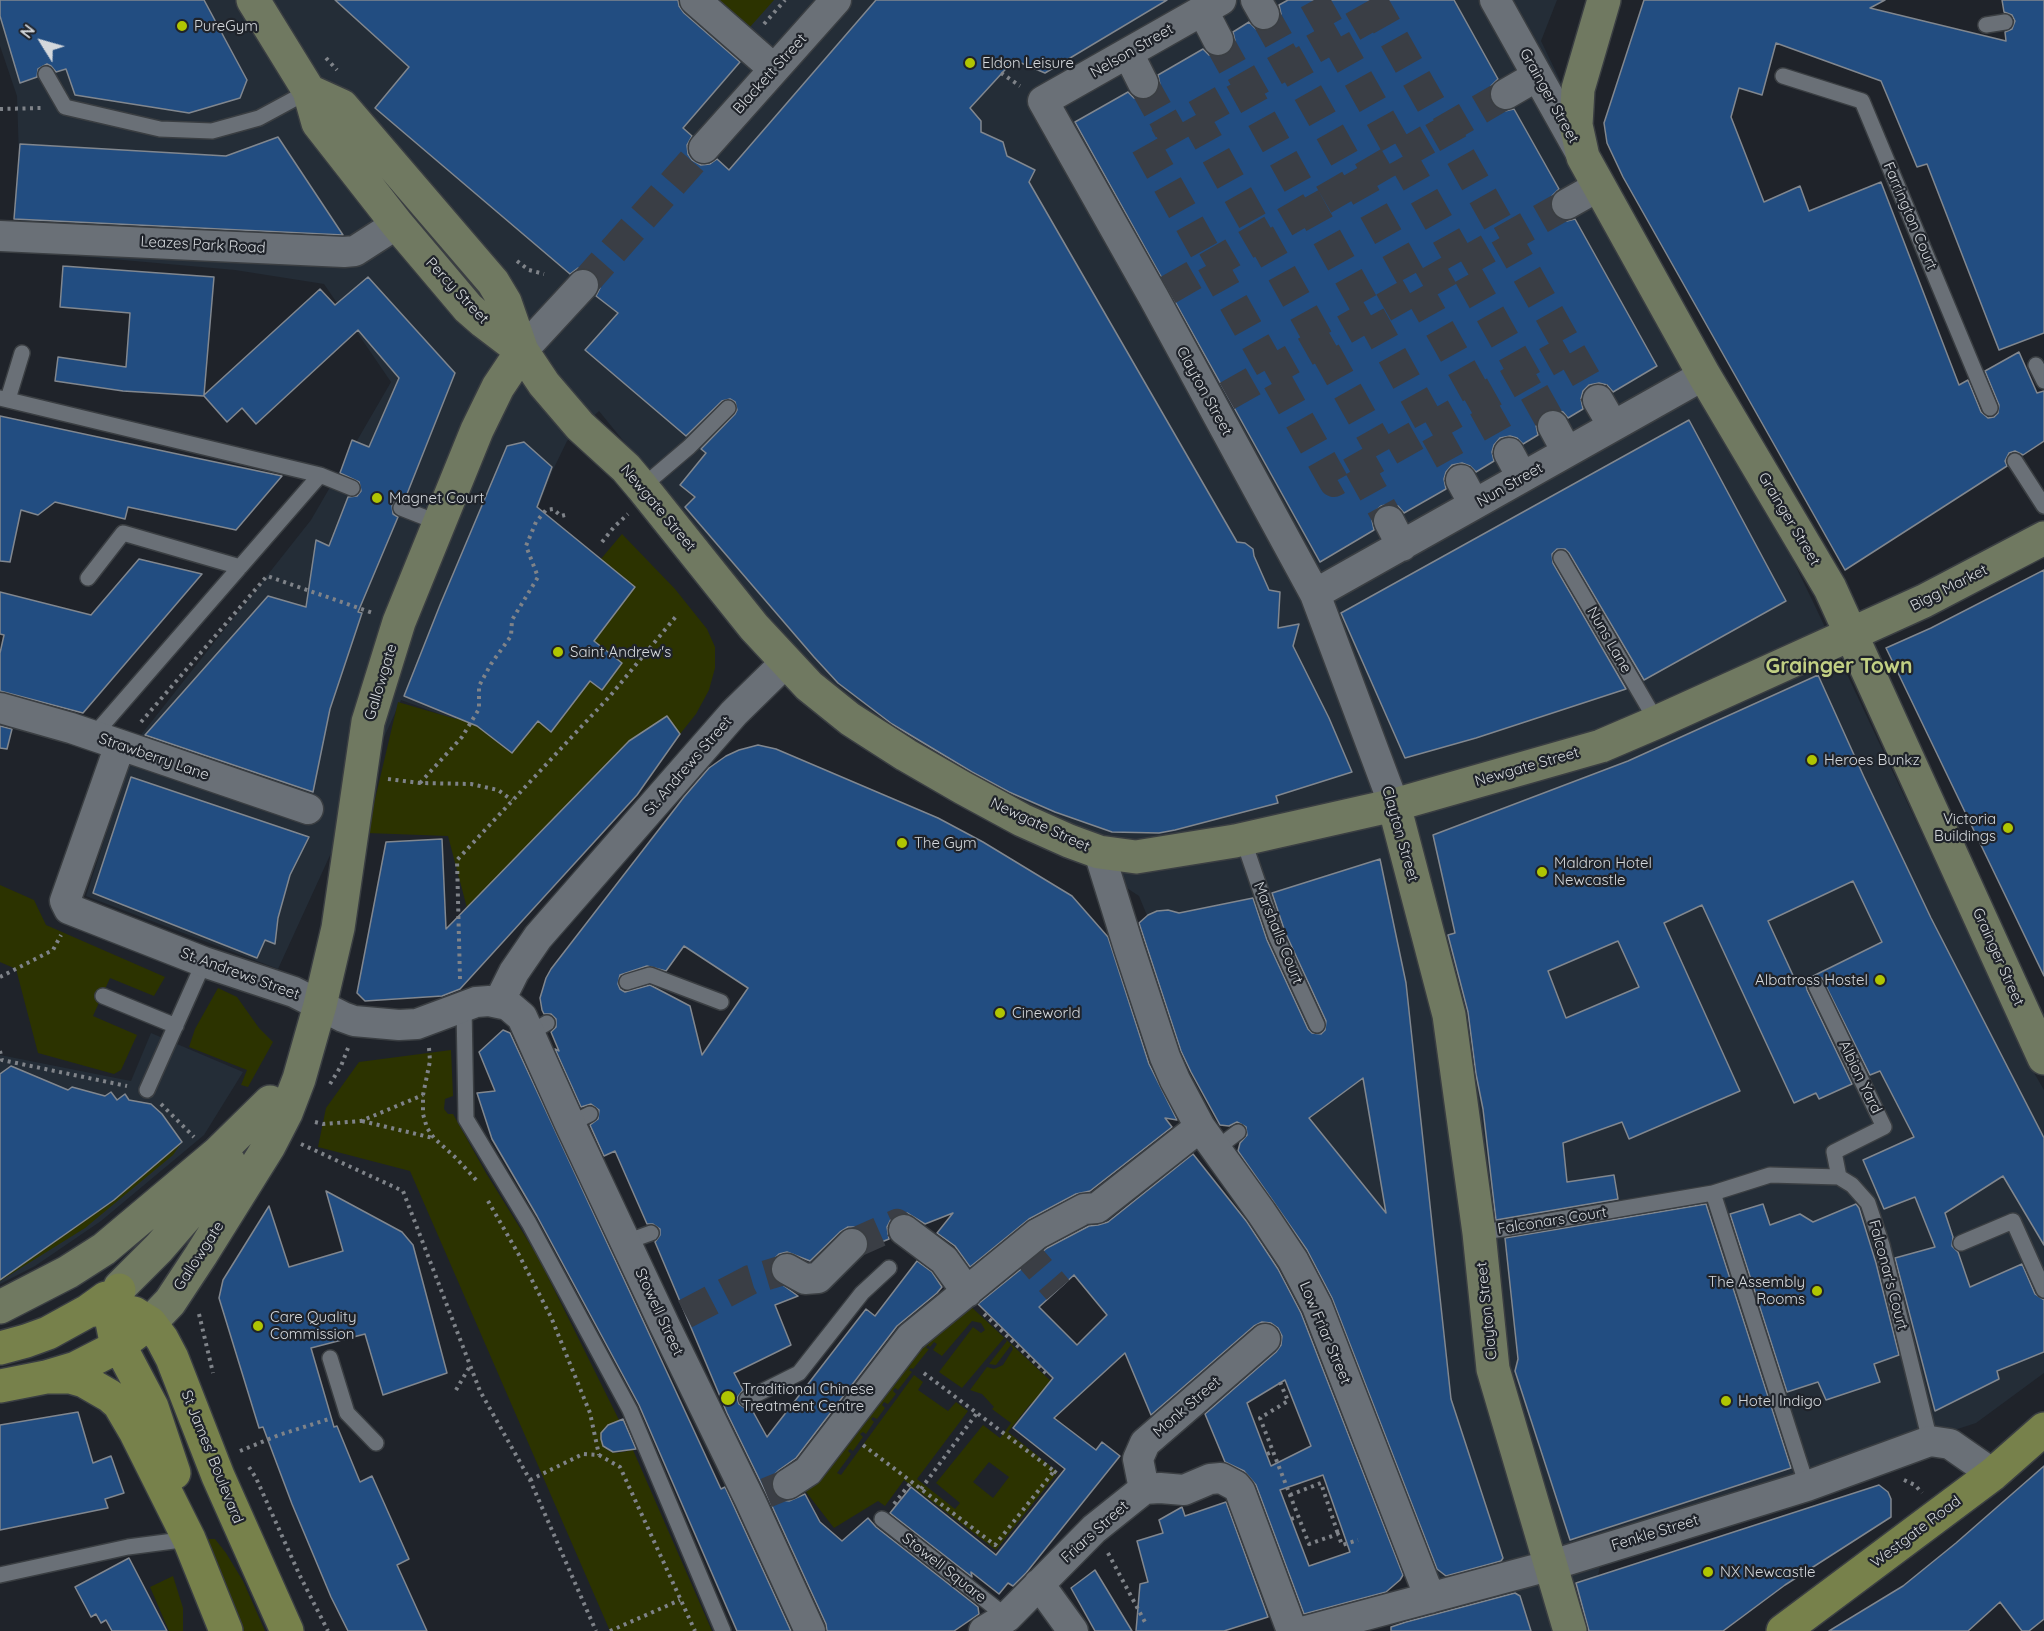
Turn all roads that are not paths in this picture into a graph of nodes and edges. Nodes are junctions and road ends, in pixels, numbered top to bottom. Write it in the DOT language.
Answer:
graph roads {
  1 [pos="253,0"];
  2 [pos="695,0"];
  3 [pos="836,0"];
  4 [pos="1495,0"];
  5 [pos="1604,0"];
  6 [pos="1212,5"];
  7 [pos="2005,22"];
  8 [pos="1986,25"];
  9 [pos="1218,40"];
  10 [pos="1128,53"];
  11 [pos="774,69"];
  12 [pos="46,74"];
  13 [pos="1537,76"];
  14 [pos="1783,76"];
  15 [pos="1143,83"];
  16 [pos="309,91"];
  17 [pos="1506,94"];
  18 [pos="1043,101"];
  19 [pos="704,147"];
  20 [pos="1583,157"];
  21 [pos="1599,186"];
  22 [pos="1567,204"];
  23 [pos="397,224"];
  24 [pos="0,236"];
  25 [pos="583,285"];
  26 [pos="522,351"];
  27 [pos="22,353"];
  28 [pos="2036,365"];
  29 [pos="1704,375"];
  30 [pos="2044,381"];
  31 [pos="4,399"];
  32 [pos="1598,400"];
  33 [pos="728,408"];
  34 [pos="1990,408"];
  35 [pos="1613,426"];
  36 [pos="2015,461"];
  37 [pos="320,475"];
  38 [pos="352,488"];
  39 [pos="646,491"];
  40 [pos="2044,506"];
  41 [pos="402,508"];
  42 [pos="439,523"];
  43 [pos="2044,538"];
  44 [pos="1561,558"];
  45 [pos="240,567"];
  46 [pos="88,578"];
  47 [pos="1315,594"];
  48 [pos="1853,634"];
  49 [pos="786,662"];
  50 [pos="0,708"];
  51 [pos="1658,722"];
  52 [pos="107,740"];
  53 [pos="1394,805"];
  54 [pos="308,809"];
  55 [pos="1243,839"];
  56 [pos="1099,852"];
  57 [pos="204,962"];
  58 [pos="627,981"];
  59 [pos="1815,986"];
  60 [pos="103,996"];
  61 [pos="499,1002"];
  62 [pos="722,1002"];
  63 [pos="464,1007"];
  64 [pos="315,1021"];
  65 [pos="1317,1025"];
  66 [pos="176,1026"];
  67 [pos="2042,1046"];
  68 [pos="147,1090"];
  69 [pos="277,1116"];
  70 [pos="1218,1136"];
  71 [pos="1839,1177"];
  72 [pos="1713,1193"];
  73 [pos="904,1230"];
  74 [pos="1479,1233"];
  75 [pos="1961,1243"];
  76 [pos="852,1244"];
  77 [pos="888,1268"];
  78 [pos="787,1269"];
  79 [pos="2044,1290"];
  80 [pos="966,1293"];
  81 [pos="107,1302"];
  82 [pos="0,1307"];
  83 [pos="150,1323"];
  84 [pos="1265,1340"];
  85 [pos="119,1346"];
  86 [pos="0,1348"];
  87 [pos="330,1358"];
  88 [pos="46,1377"];
  89 [pos="0,1386"];
  90 [pos="747,1399"];
  91 [pos="2044,1429"];
  92 [pos="1930,1441"];
  93 [pos="376,1443"];
  94 [pos="1992,1474"];
  95 [pos="1807,1486"];
  96 [pos="1144,1489"];
  97 [pos="768,1492"];
  98 [pos="882,1519"];
  99 [pos="189,1539"];
  100 [pos="1552,1565"];
  101 [pos="0,1575"];
  102 [pos="1039,1584"];
  103 [pos="1426,1604"];
  104 [pos="995,1624"];
  105 [pos="1325,1628"];
  106 [pos="226,1631"];
  107 [pos="287,1631"];
  108 [pos="723,1631"];
  109 [pos="810,1631"];
  110 [pos="1073,1631"];
  111 [pos="1292,1631"];
  112 [pos="1570,1631"];
  113 [pos="1783,1631"];
  1 -- 16 [label="main road, Percy Street"];
  2 -- 11 [label="street"];
  3 -- 11 [label="street, Blackett Street"];
  4 -- 13 [label="street, Grainger Street"];
  5 -- 20 [label="main road"];
  6 -- 9 [label="street"];
  6 -- 10 [label="street, Nelson Street"];
  7 -- 8 [label="lane"];
  10 -- 15 [label="street"];
  10 -- 18 [label="street, Nelson Street"];
  11 -- 19 [label="street, Blackett Street"];
  12 -- 16 [label="lane"];
  13 -- 17 [label="street"];
  13 -- 20 [label="street, Grainger Street"];
  14 -- 34 [label="lane, Farrington Court"];
  16 -- 23 [label="main road, Percy Street"];
  16 -- 26 [label="main road, Percy Street"];
  18 -- 47 [label="street, Clayton Street"];
  20 -- 21 [label="main road, Grainger Street"];
  21 -- 22 [label="street"];
  21 -- 29 [label="main road, Grainger Street"];
  23 -- 24 [label="street, Leazes Park Road"];
  23 -- 26 [label="main road, Percy Street"];
  25 -- 26 [label="street"];
  26 -- 39 [label="main road, Newgate Street"];
  26 -- 42 [label="main road, Gallowgate"];
  27 -- 31 [label="lane"];
  28 -- 30 [label="lane"];
  29 -- 35 [label="street, Nun Street"];
  29 -- 48 [label="main road, Grainger Street"];
  31 -- 37 [label="lane"];
  32 -- 35 [label="street"];
  33 -- 39 [label="lane"];
  35 -- 47 [label="street, Nun Street"];
  36 -- 40 [label="lane"];
  37 -- 38 [label="lane"];
  37 -- 45 [label="lane"];
  39 -- 49 [label="main road, Newgate Street"];
  41 -- 42 [label="lane"];
  42 -- 64 [label="main road, Gallowgate"];
  43 -- 48 [label="main road, Bigg Market"];
  44 -- 51 [label="lane, Nuns Lane"];
  45 -- 46 [label="lane"];
  45 -- 52 [label="lane"];
  47 -- 53 [label="street, Clayton Street"];
  48 -- 51 [label="main road, Newgate Street"];
  48 -- 67 [label="main road, Grainger Street"];
  49 -- 56 [label="main road, Newgate Street"];
  49 -- 61 [label="street, St. Andrews Street"];
  50 -- 52 [label="street, Strawberry Lane"];
  51 -- 53 [label="main road, Newgate Street"];
  52 -- 54 [label="street, Strawberry Lane"];
  52 -- 57 [label="street, St. Andrews Street"];
  53 -- 55 [label="main road, Newgate Street"];
  53 -- 74 [label="main road, Clayton Street"];
  55 -- 56 [label="main road, Newgate Street"];
  55 -- 65 [label="lane, Marshalls Court"];
  56 -- 70 [label="street, Low Friar Street"];
  57 -- 64 [label="street, St. Andrews Street"];
  57 -- 66 [label="lane"];
  58 -- 62 [label="lane"];
  59 -- 71 [label="lane, Albion Yard"];
  60 -- 66 [label="lane"];
  61 -- 63 [label="street, St. Andrews Street"];
  61 -- 97 [label="street, Stowell Street"];
  63 -- 64 [label="street, St. Andrews Street"];
  63 -- 108 [label="lane"];
  64 -- 69 [label="main road, Gallowgate"];
  66 -- 68 [label="lane"];
  69 -- 81 [label="main road, Gallowgate"];
  69 -- 82 [label="main road"];
  69 -- 83 [label="main road, Gallowgate"];
  70 -- 80 [label="street"];
  70 -- 103 [label="street, Low Friar Street"];
  71 -- 72 [label="lane"];
  71 -- 92 [label="lane, Falconar's Court"];
  72 -- 74 [label="lane, Falconars Court"];
  72 -- 95 [label="lane"];
  73 -- 80 [label="street"];
  74 -- 100 [label="main road, Clayton Street"];
  75 -- 79 [label="lane"];
  76 -- 78 [label="street"];
  77 -- 90 [label="lane"];
  80 -- 97 [label="street"];
  81 -- 83 [label="main road"];
  81 -- 85 [label="main road"];
  81 -- 86 [label="main road, Gallowgate"];
  83 -- 85 [label="main road, Gallowgate"];
  83 -- 107 [label="main road, St James' Boulevard"];
  84 -- 96 [label="street, Monk Street"];
  85 -- 88 [label="main road, Gallowgate"];
  85 -- 99 [label="main road"];
  87 -- 93 [label="lane"];
  88 -- 89 [label="main road, Gallowgate"];
  88 -- 99 [label="main road"];
  91 -- 94 [label="main road, Westgate Road"];
  92 -- 94 [label="street"];
  92 -- 95 [label="street, Fenkle Street"];
  94 -- 113 [label="main road, Westgate Road"];
  95 -- 100 [label="street, Fenkle Street"];
  96 -- 102 [label="street, Friars Street"];
  96 -- 111 [label="street"];
  97 -- 109 [label="street, Stowell Street"];
  98 -- 104 [label="lane, Stowell Square"];
  99 -- 101 [label="lane"];
  99 -- 106 [label="main road"];
  100 -- 103 [label="street, Fenkle Street"];
  100 -- 112 [label="main road, Clayton Street"];
  102 -- 104 [label="street, Friars Street"];
  102 -- 110 [label="street"];
  103 -- 105 [label="street, Fenkle Street"];
}
